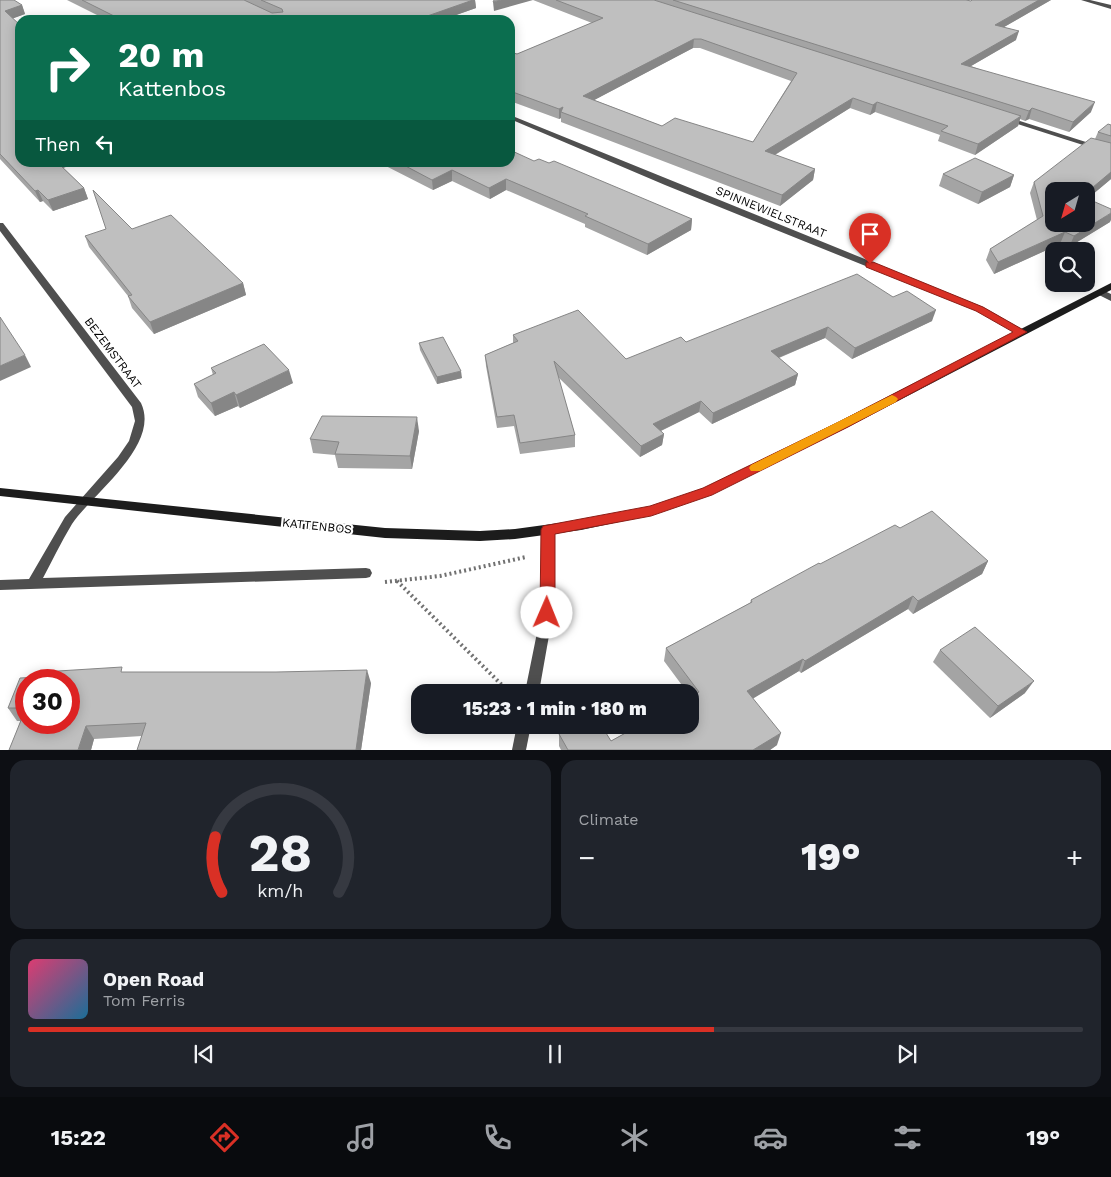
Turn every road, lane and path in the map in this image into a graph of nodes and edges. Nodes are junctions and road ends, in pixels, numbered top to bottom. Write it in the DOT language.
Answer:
graph roads {
  1 [pos="1084,0"];
  2 [pos="1111,7"];
  3 [pos="995,115"];
  4 [pos="515,119"];
  5 [pos="1111,152"];
  6 [pos="0,225"];
  7 [pos="1111,286"];
  8 [pos="1100,292"];
  9 [pos="1111,298"];
  10 [pos="1022,332"];
  11 [pos="0,492"];
  12 [pos="86,502"];
  13 [pos="548,530"];
  14 [pos="366,573"];
  15 [pos="397,581"];
  16 [pos="33,584"];
  17 [pos="0,585"];
  18 [pos="502,684"];
  19 [pos="534,684"];
  20 [pos="522,734"];
  21 [pos="519,750"];
  1 -- 2 [label="street"];
  3 -- 5 [label="street"];
  4 -- 10 [label="street, SPINNEWIELSTRAAT"];
  6 -- 12 [label="street, BEZEMSTRAAT"];
  7 -- 8 [label="main road, KATTENBOS"];
  8 -- 9 [label="street"];
  8 -- 10 [label="main road, KATTENBOS"];
  10 -- 13 [label="main road, KATTENBOS"];
  11 -- 12 [label="main road, KATTENBOS"];
  12 -- 13 [label="main road, KATTENBOS"];
  12 -- 16 [label="street"];
  13 -- 19 [label="street"];
  14 -- 16 [label="street"];
  15 -- 18 [label="path"];
  16 -- 17 [label="street"];
  20 -- 21 [label="street"];
}
